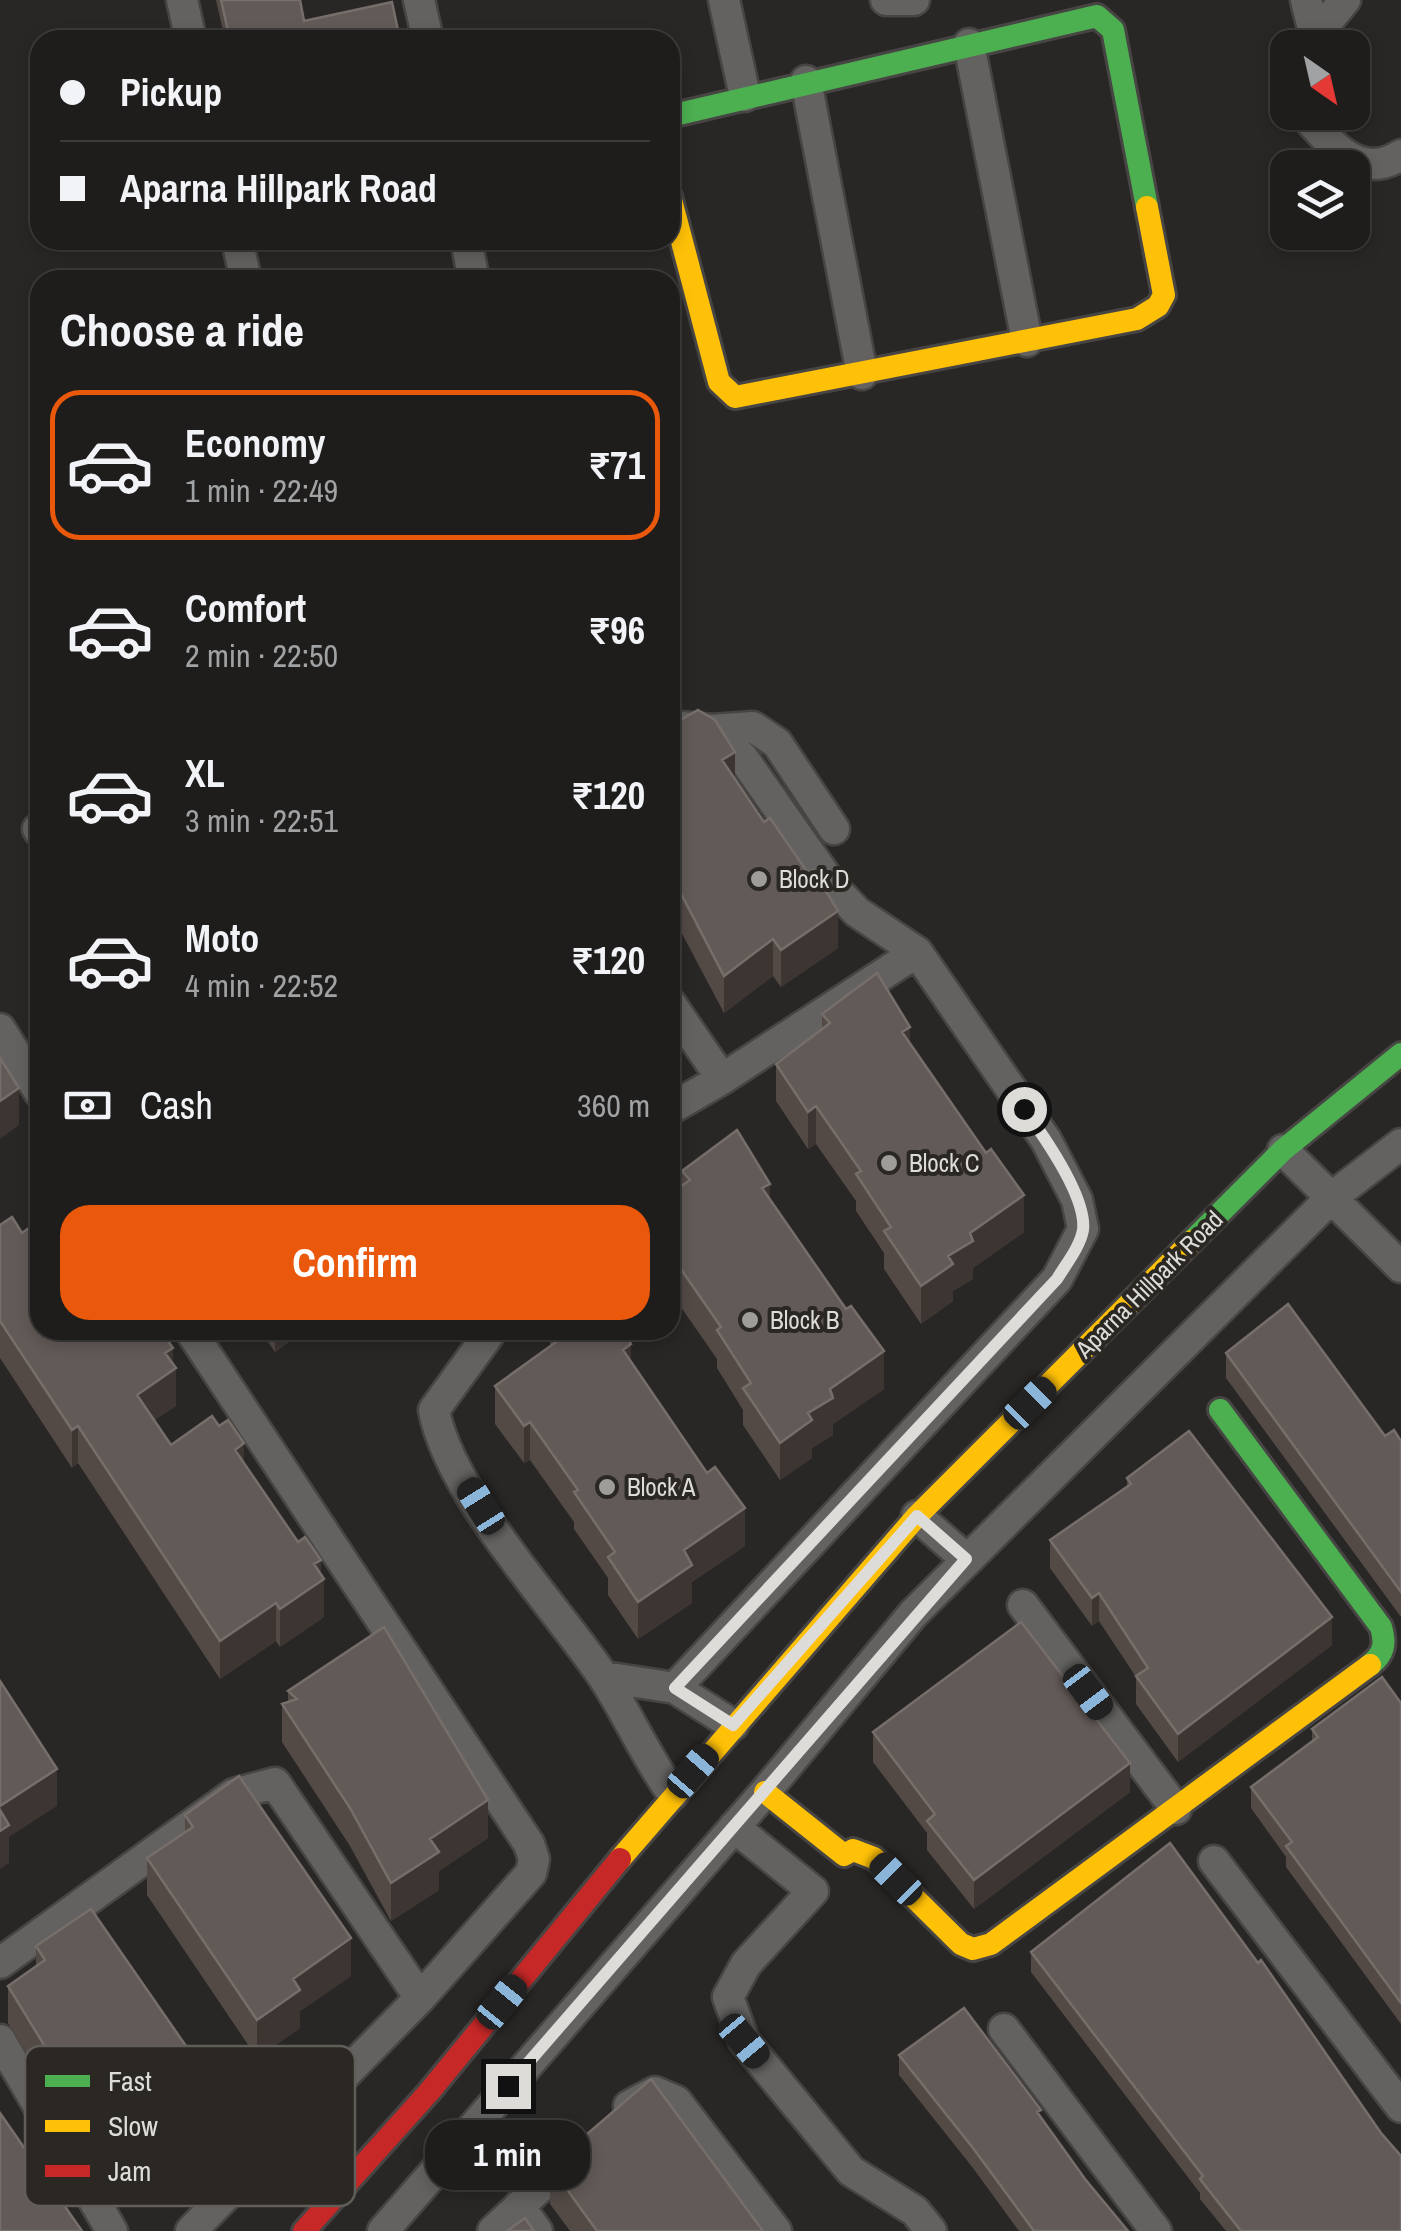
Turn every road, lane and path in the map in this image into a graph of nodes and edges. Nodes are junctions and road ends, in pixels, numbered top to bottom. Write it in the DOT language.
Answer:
graph roads {
  1 [pos="182,0"];
  2 [pos="419,0"];
  3 [pos="724,0"];
  4 [pos="886,0"];
  5 [pos="914,0"];
  6 [pos="1306,0"];
  7 [pos="1344,0"];
  8 [pos="189,30"];
  9 [pos="426,30"];
  10 [pos="1314,30"];
  11 [pos="1324,30"];
  12 [pos="970,44"];
  13 [pos="806,82"];
  14 [pos="745,96"];
  15 [pos="680,113"];
  16 [pos="1320,130"];
  17 [pos="1401,155"];
  18 [pos="680,232"];
  19 [pos="1026,341"];
  20 [pos="862,374"];
  21 [pos="680,727"];
  22 [pos="712,730"];
  23 [pos="834,828"];
  24 [pos="917,952"];
  25 [pos="680,1017"];
  26 [pos="0,1030"];
  27 [pos="1401,1054"];
  28 [pos="30,1077"];
  29 [pos="722,1078"];
  30 [pos="680,1104"];
  31 [pos="1401,1144"];
  32 [pos="1283,1150"];
  33 [pos="1331,1198"];
  34 [pos="1401,1267"];
  35 [pos="197,1340"];
  36 [pos="485,1340"];
  37 [pos="1220,1410"];
  38 [pos="917,1516"];
  39 [pos="966,1559"];
  40 [pos="1023,1605"];
  41 [pos="604,1678"];
  42 [pos="675,1688"];
  43 [pos="733,1725"];
  44 [pos="765,1792"];
  45 [pos="673,1794"];
  46 [pos="1176,1810"];
  47 [pos="734,1826"];
  48 [pos="1214,1861"];
  49 [pos="0,1963"];
  50 [pos="420,1998"];
  51 [pos="1004,2029"];
  52 [pos="0,2040"];
  53 [pos="355,2064"];
  54 [pos="25,2083"];
  55 [pos="1401,2107"];
  56 [pos="355,2179"];
  57 [pos="97,2206"];
  58 [pos="216,2206"];
  59 [pos="333,2206"];
  60 [pos="518,2206"];
  61 [pos="315,2227"];
  62 [pos="112,2231"];
  63 [pos="191,2231"];
  64 [pos="383,2231"];
  65 [pos="494,2231"];
  66 [pos="537,2231"];
  67 [pos="776,2231"];
  68 [pos="930,2231"];
  69 [pos="1156,2231"];
  1 -- 8 [label="street"];
  2 -- 9 [label="street"];
  3 -- 14 [label="street"];
  4 -- 5 [label="street"];
  6 -- 10 [label="street"];
  7 -- 11 [label="street"];
  12 -- 13 [label="street"];
  12 -- 19 [label="street"];
  12 -- 19 [label="street"];
  13 -- 14 [label="street"];
  13 -- 20 [label="street"];
  14 -- 15 [label="street"];
  16 -- 17 [label="street"];
  18 -- 20 [label="street"];
  19 -- 20 [label="street"];
  21 -- 22 [label="street"];
  22 -- 23 [label="street"];
  22 -- 24 [label="street"];
  24 -- 29 [label="street"];
  24 -- 42 [label="street"];
  25 -- 29 [label="street"];
  26 -- 28 [label="street"];
  27 -- 32 [label="street, Aparna Hillpark Road"];
  29 -- 30 [label="street"];
  31 -- 33 [label="street"];
  32 -- 33 [label="street"];
  32 -- 38 [label="street, Aparna Hillpark Road"];
  33 -- 34 [label="street"];
  33 -- 39 [label="street"];
  35 -- 50 [label="street"];
  36 -- 41 [label="street"];
  37 -- 46 [label="street"];
  38 -- 39 [label="street"];
  38 -- 43 [label="street, Aparna Hillpark Road"];
  39 -- 44 [label="street"];
  40 -- 46 [label="street"];
  41 -- 42 [label="street"];
  41 -- 45 [label="street"];
  42 -- 43 [label="street"];
  43 -- 45 [label="street, Aparna Hillpark Road"];
  44 -- 46 [label="street"];
  44 -- 47 [label="street"];
  45 -- 56 [label="street, Aparna Hillpark Road"];
  47 -- 64 [label="street"];
  47 -- 68 [label="street"];
  48 -- 55 [label="street"];
  49 -- 50 [label="street"];
  50 -- 53 [label="street"];
  51 -- 69 [label="street"];
  52 -- 54 [label="street"];
  57 -- 62 [label="street"];
  58 -- 63 [label="street"];
  59 -- 61 [label="street, Aparna Hillpark Road"];
  60 -- 65 [label="street"];
  60 -- 66 [label="street"];
  60 -- 67 [label="street"];
}
